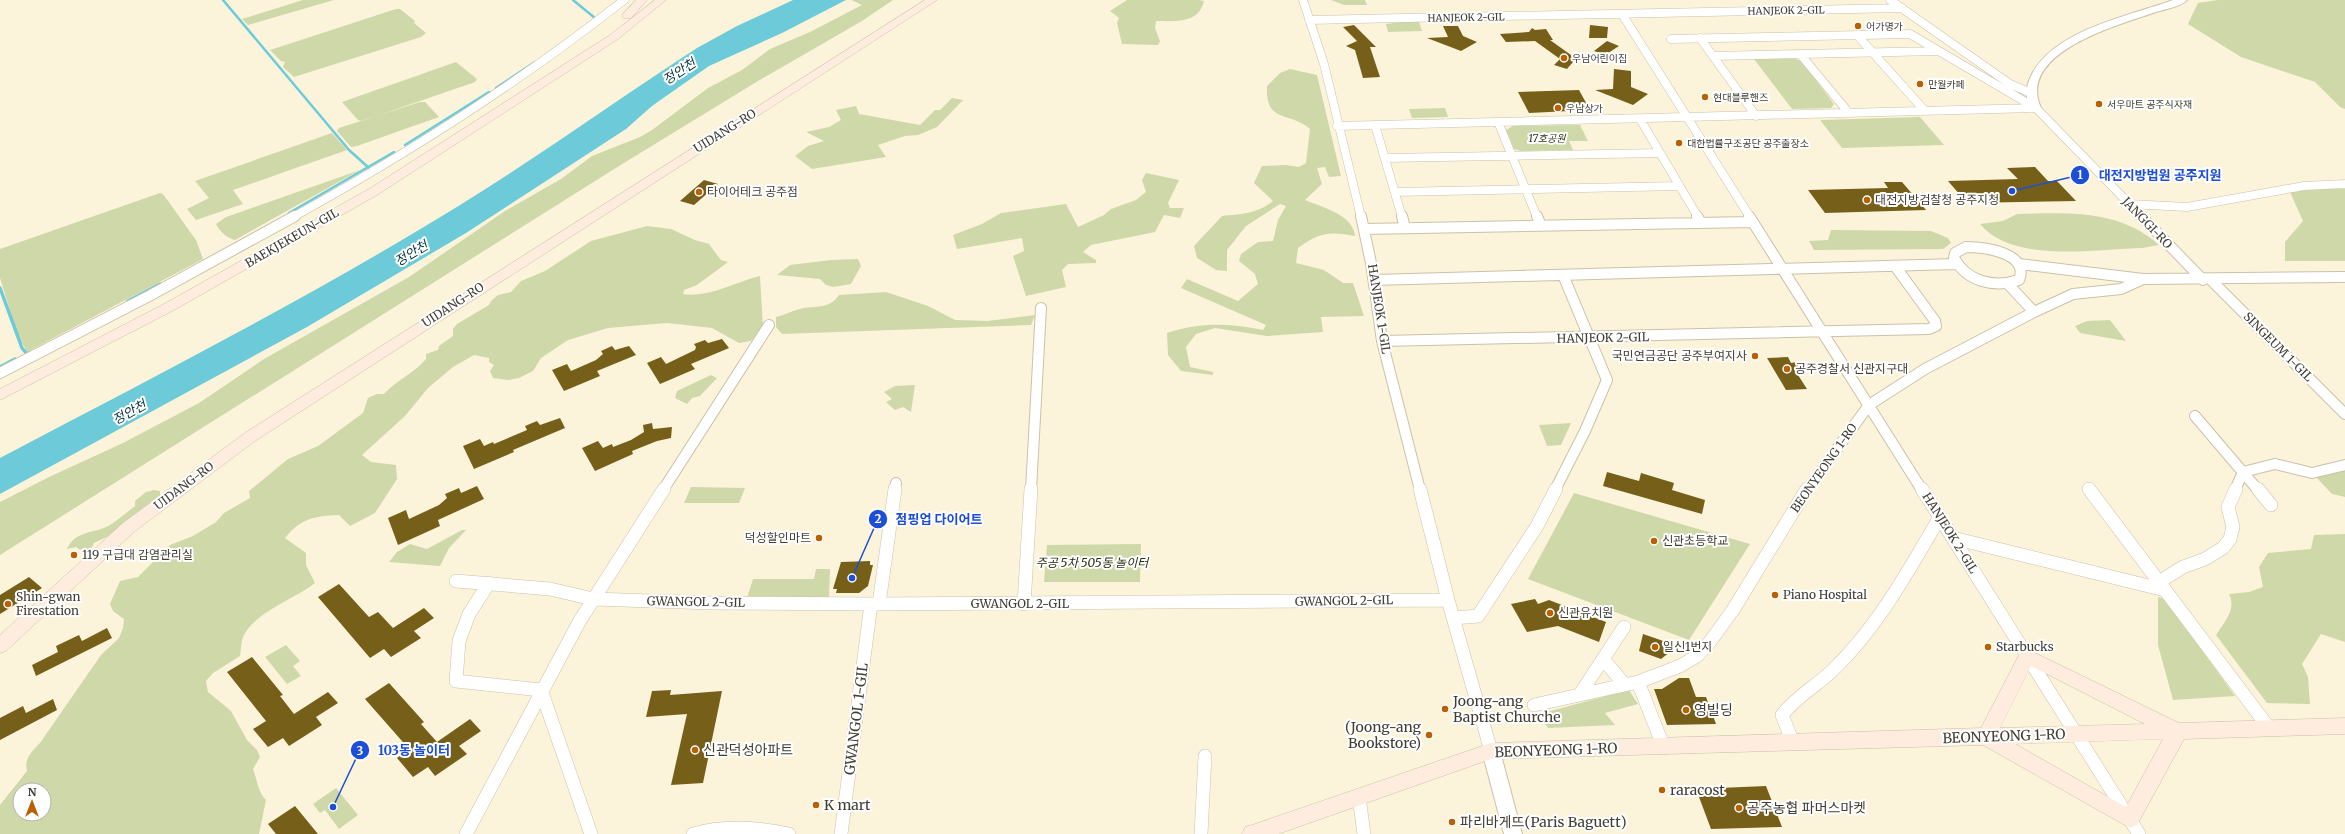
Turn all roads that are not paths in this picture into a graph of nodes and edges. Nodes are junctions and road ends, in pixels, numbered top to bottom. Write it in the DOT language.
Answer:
graph roads {
  1 [pos="624,0"];
  2 [pos="642,0"];
  3 [pos="649,0"];
  4 [pos="661,0"];
  5 [pos="667,0"];
  6 [pos="932,0"];
  7 [pos="1303,0"];
  8 [pos="1890,0"];
  9 [pos="2182,0"];
  10 [pos="1902,8"];
  11 [pos="1622,14"];
  12 [pos="632,17"];
  13 [pos="1309,20"];
  14 [pos="1857,35"];
  15 [pos="1700,38"];
  16 [pos="1671,39"];
  17 [pos="1938,51"];
  18 [pos="1872,52"];
  19 [pos="1800,54"];
  20 [pos="1713,56"];
  21 [pos="2031,93"];
  22 [pos="2036,108"];
  23 [pos="1925,111"];
  24 [pos="1849,113"];
  25 [pos="1756,116"];
  26 [pos="1688,118"];
  27 [pos="1640,119"];
  28 [pos="1498,122"];
  29 [pos="1375,125"];
  30 [pos="1338,126"];
  31 [pos="1660,153"];
  32 [pos="1512,156"];
  33 [pos="1384,158"];
  34 [pos="2345,184"];
  35 [pos="1679,186"];
  36 [pos="1526,190"];
  37 [pos="1395,192"];
  38 [pos="2129,204"];
  39 [pos="1753,222"];
  40 [pos="1700,223"];
  41 [pos="1541,226"];
  42 [pos="1405,228"];
  43 [pos="1364,229"];
  44 [pos="1956,264"];
  45 [pos="2019,264"];
  46 [pos="1895,266"];
  47 [pos="1783,269"];
  48 [pos="1563,275"];
  49 [pos="2345,277"];
  50 [pos="1374,280"];
  51 [pos="2143,280"];
  52 [pos="2207,280"];
  53 [pos="2008,284"];
  54 [pos="1041,308"];
  55 [pos="2034,312"];
  56 [pos="769,325"];
  57 [pos="1823,333"];
  58 [pos="1590,338"];
  59 [pos="1382,341"];
  60 [pos="0,373"];
  61 [pos="0,395"];
  62 [pos="1869,405"];
  63 [pos="2345,414"];
  64 [pos="2195,416"];
  65 [pos="2345,465"];
  66 [pos="2243,472"];
  67 [pos="896,483"];
  68 [pos="2089,488"];
  69 [pos="2271,505"];
  70 [pos="1940,517"];
  71 [pos="1953,538"];
  72 [pos="456,581"];
  73 [pos="489,583"];
  74 [pos="2162,586"];
  75 [pos="593,599"];
  76 [pos="1448,600"];
  77 [pos="875,604"];
  78 [pos="1024,604"];
  79 [pos="1453,618"];
  80 [pos="1624,627"];
  81 [pos="0,646"];
  82 [pos="2027,656"];
  83 [pos="1603,659"];
  84 [pos="1631,683"];
  85 [pos="541,690"];
  86 [pos="1580,694"];
  87 [pos="1534,704"];
  88 [pos="2345,726"];
  89 [pos="2269,728"];
  90 [pos="2178,731"];
  91 [pos="2076,734"];
  92 [pos="1986,737"];
  93 [pos="1793,743"];
  94 [pos="1664,748"];
  95 [pos="1491,751"];
  96 [pos="1205,756"];
  97 [pos="1359,797"];
  98 [pos="2134,826"];
  99 [pos="466,834"];
  100 [pos="591,834"];
  101 [pos="693,834"];
  102 [pos="789,834"];
  103 [pos="841,834"];
  104 [pos="1201,834"];
  105 [pos="1252,834"];
  106 [pos="1364,834"];
  107 [pos="1513,834"];
  1 -- 60 [label="street"];
  2 -- 12 [label="main road"];
  3 -- 12 [label="main road, BAEKJEKEUN-GIL"];
  4 -- 12 [label="main road, BAEKJEKEUN-GIL"];
  5 -- 12 [label="main road"];
  6 -- 81 [label="main road, UIDANG-RO"];
  7 -- 13 [label="street, HANJEOK 1-GIL"];
  8 -- 10 [label="street"];
  9 -- 21 [label="street"];
  10 -- 11 [label="street, HANJEOK 2-GIL"];
  10 -- 21 [label="street"];
  11 -- 13 [label="street, HANJEOK 2-GIL"];
  11 -- 26 [label="street, HANJEOK 2-GIL"];
  12 -- 61 [label="main road, BAEKJEKEUN-GIL"];
  13 -- 30 [label="street, HANJEOK 1-GIL"];
  14 -- 15 [label="street"];
  14 -- 17 [label="street"];
  14 -- 18 [label="street"];
  15 -- 16 [label="street"];
  15 -- 20 [label="street"];
  17 -- 18 [label="street"];
  17 -- 22 [label="street"];
  18 -- 19 [label="street"];
  18 -- 23 [label="street"];
  19 -- 20 [label="street"];
  19 -- 24 [label="street"];
  20 -- 25 [label="street"];
  21 -- 22 [label="street, JANGGI-RO"];
  22 -- 23 [label="street"];
  22 -- 38 [label="street, JANGGI-RO"];
  23 -- 24 [label="street"];
  24 -- 25 [label="street"];
  25 -- 26 [label="street"];
  26 -- 27 [label="street"];
  26 -- 39 [label="street, HANJEOK 2-GIL"];
  27 -- 28 [label="street"];
  27 -- 31 [label="street"];
  28 -- 29 [label="street"];
  28 -- 32 [label="street"];
  29 -- 30 [label="street"];
  29 -- 33 [label="street"];
  30 -- 43 [label="street, HANJEOK 1-GIL"];
  31 -- 32 [label="street"];
  31 -- 35 [label="street"];
  32 -- 33 [label="street"];
  32 -- 36 [label="street"];
  33 -- 37 [label="street"];
  34 -- 38 [label="street"];
  35 -- 36 [label="street"];
  35 -- 40 [label="street"];
  36 -- 37 [label="street"];
  36 -- 41 [label="street"];
  37 -- 42 [label="street"];
  38 -- 52 [label="street, JANGGI-RO"];
  39 -- 40 [label="street"];
  39 -- 47 [label="street, HANJEOK 2-GIL"];
  40 -- 41 [label="street"];
  41 -- 42 [label="street"];
  42 -- 43 [label="street"];
  43 -- 50 [label="street, HANJEOK 1-GIL"];
  44 -- 45 [label="street"];
  44 -- 46 [label="street"];
  44 -- 53 [label="street"];
  45 -- 51 [label="street"];
  45 -- 53 [label="street"];
  46 -- 47 [label="street"];
  46 -- 57 [label="street, HANJEOK 2-GIL"];
  47 -- 48 [label="street"];
  47 -- 57 [label="street, HANJEOK 2-GIL"];
  48 -- 50 [label="street"];
  48 -- 58 [label="street"];
  49 -- 52 [label="street"];
  50 -- 59 [label="street, HANJEOK 1-GIL"];
  51 -- 52 [label="street"];
  51 -- 55 [label="street"];
  52 -- 63 [label="street, SINGEUM 1-GIL"];
  53 -- 55 [label="street"];
  54 -- 78 [label="street"];
  55 -- 62 [label="street"];
  56 -- 75 [label="street"];
  57 -- 58 [label="street, HANJEOK 2-GIL"];
  57 -- 62 [label="street, HANJEOK 2-GIL"];
  58 -- 59 [label="street, HANJEOK 2-GIL"];
  58 -- 79 [label="street"];
  59 -- 76 [label="street, HANJEOK 1-GIL"];
  62 -- 70 [label="street, HANJEOK 2-GIL"];
  62 -- 84 [label="street, BEONYEONG 1-RO"];
  64 -- 66 [label="street"];
  65 -- 66 [label="street"];
  66 -- 69 [label="street"];
  66 -- 74 [label="street"];
  67 -- 77 [label="street, GWANGOL 1-GIL"];
  68 -- 74 [label="street"];
  70 -- 71 [label="street, HANJEOK 2-GIL"];
  70 -- 93 [label="street"];
  71 -- 74 [label="street"];
  71 -- 82 [label="street, HANJEOK 2-GIL"];
  72 -- 73 [label="street, GWANGOL 2-GIL"];
  73 -- 75 [label="street, GWANGOL 2-GIL"];
  73 -- 85 [label="street"];
  74 -- 89 [label="street"];
  75 -- 77 [label="street, GWANGOL 2-GIL"];
  75 -- 85 [label="street"];
  76 -- 78 [label="street, GWANGOL 2-GIL"];
  76 -- 79 [label="street, HANJEOK 1-GIL"];
  77 -- 78 [label="street, GWANGOL 2-GIL"];
  77 -- 103 [label="street, GWANGOL 1-GIL"];
  79 -- 95 [label="street, HANJEOK 1-GIL"];
  80 -- 83 [label="street"];
  82 -- 90 [label="main road"];
  82 -- 91 [label="street, HANJEOK 2-GIL"];
  82 -- 92 [label="main road"];
  83 -- 84 [label="street"];
  83 -- 86 [label="street"];
  84 -- 86 [label="street, BEONYEONG 1-RO"];
  84 -- 94 [label="street"];
  85 -- 99 [label="street"];
  85 -- 100 [label="street"];
  86 -- 87 [label="street, BEONYEONG 1-RO"];
  88 -- 89 [label="main road, BEONYEONG 1-RO"];
  89 -- 90 [label="main road, BEONYEONG 1-RO"];
  90 -- 91 [label="main road, BEONYEONG 1-RO"];
  90 -- 98 [label="main road"];
  91 -- 92 [label="main road, BEONYEONG 1-RO"];
  91 -- 98 [label="street, HANJEOK 2-GIL"];
  92 -- 93 [label="main road, BEONYEONG 1-RO"];
  92 -- 98 [label="main road"];
  93 -- 94 [label="main road, BEONYEONG 1-RO"];
  94 -- 95 [label="main road, BEONYEONG 1-RO"];
  95 -- 97 [label="main road, BEONYEONG 1-RO"];
  95 -- 107 [label="street"];
  96 -- 104 [label="street"];
  97 -- 105 [label="main road, BEONYEONG 1-RO"];
  97 -- 106 [label="street"];
  101 -- 102 [label="street"];
}
